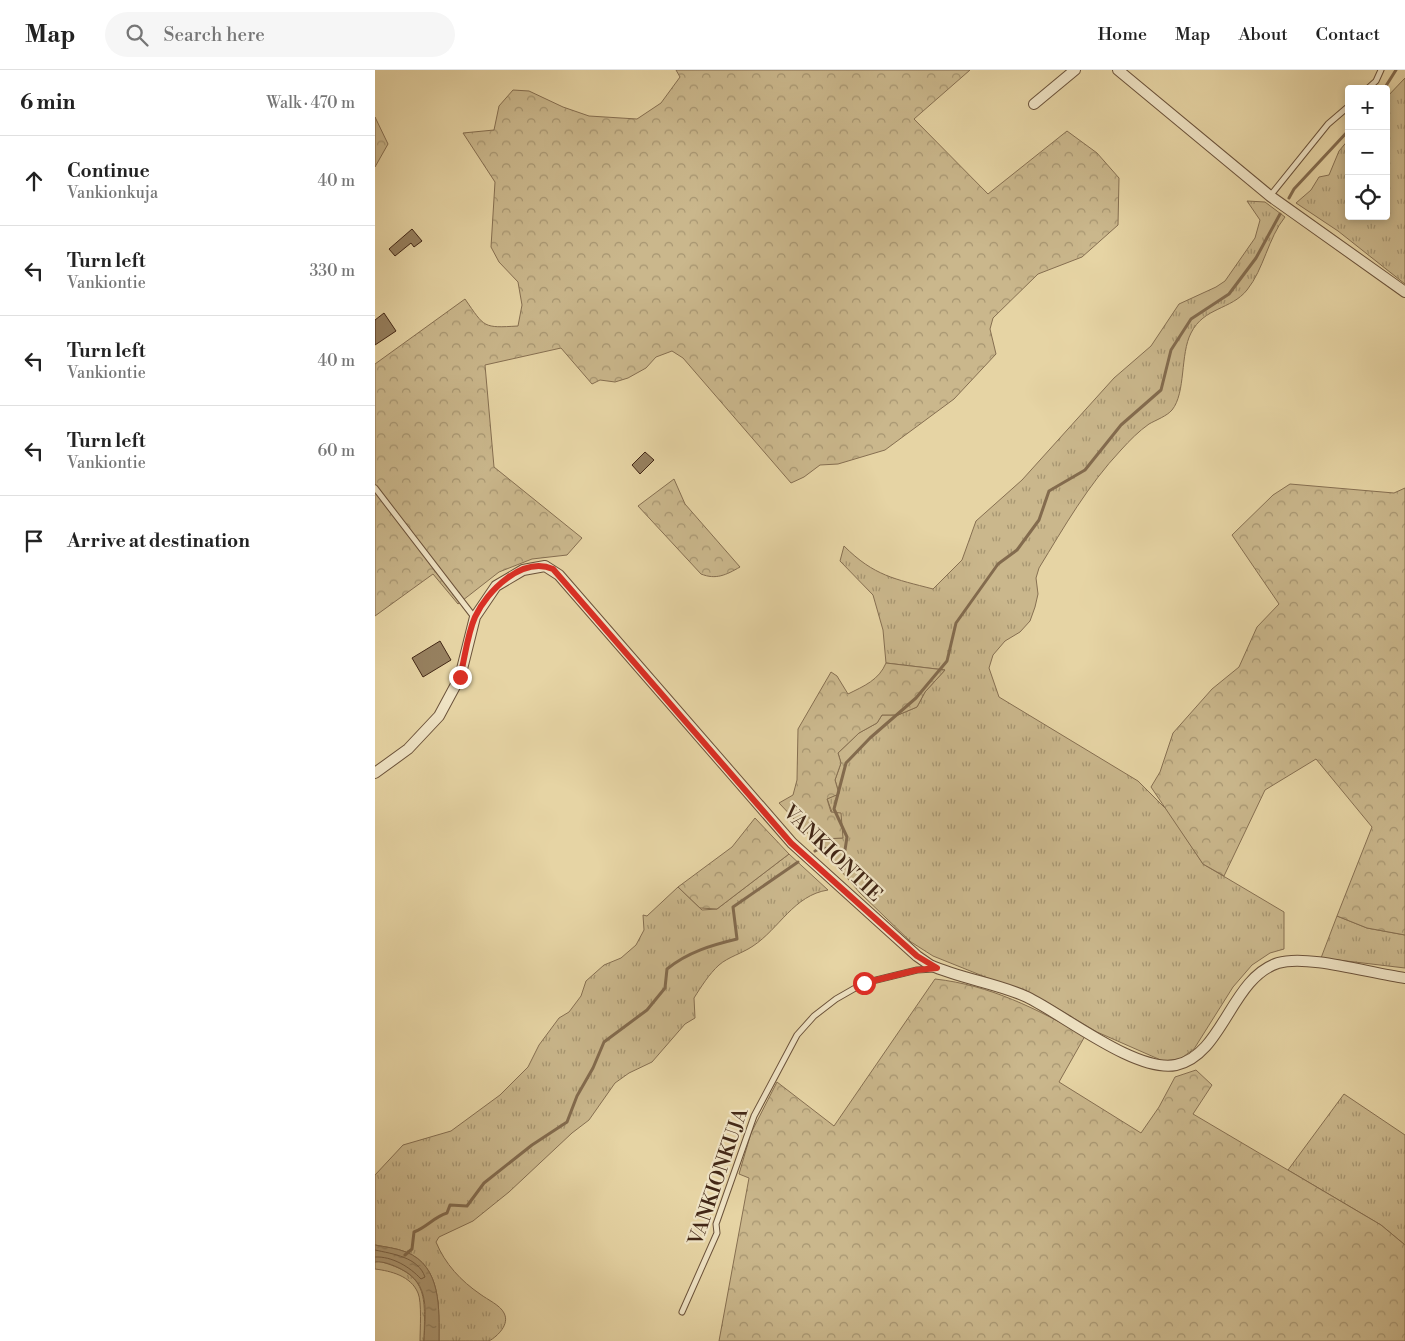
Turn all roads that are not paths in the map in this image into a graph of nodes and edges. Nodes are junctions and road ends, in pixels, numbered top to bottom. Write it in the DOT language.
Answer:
graph roads {
  1 [pos="1075,70"];
  2 [pos="1118,70"];
  3 [pos="1381,70"];
  4 [pos="1372,85"];
  5 [pos="1034,104"];
  6 [pos="1345,109"];
  7 [pos="1270,196"];
  8 [pos="1405,292"];
  9 [pos="375,488"];
  10 [pos="475,617"];
  11 [pos="375,773"];
  12 [pos="937,968"];
  13 [pos="1405,978"];
  14 [pos="682,1312"];
  1 -- 5 [label="street"];
  2 -- 7 [label="street"];
  3 -- 4 [label="lane"];
  6 -- 7 [label="lane"];
  7 -- 8 [label="street"];
  9 -- 10 [label="lane"];
  10 -- 11 [label="street, VANKIONTIE"];
  10 -- 12 [label="street, VANKIONTIE"];
  12 -- 13 [label="street, VANKIONTIE"];
  12 -- 14 [label="lane, VANKIONKUJA"];
}
